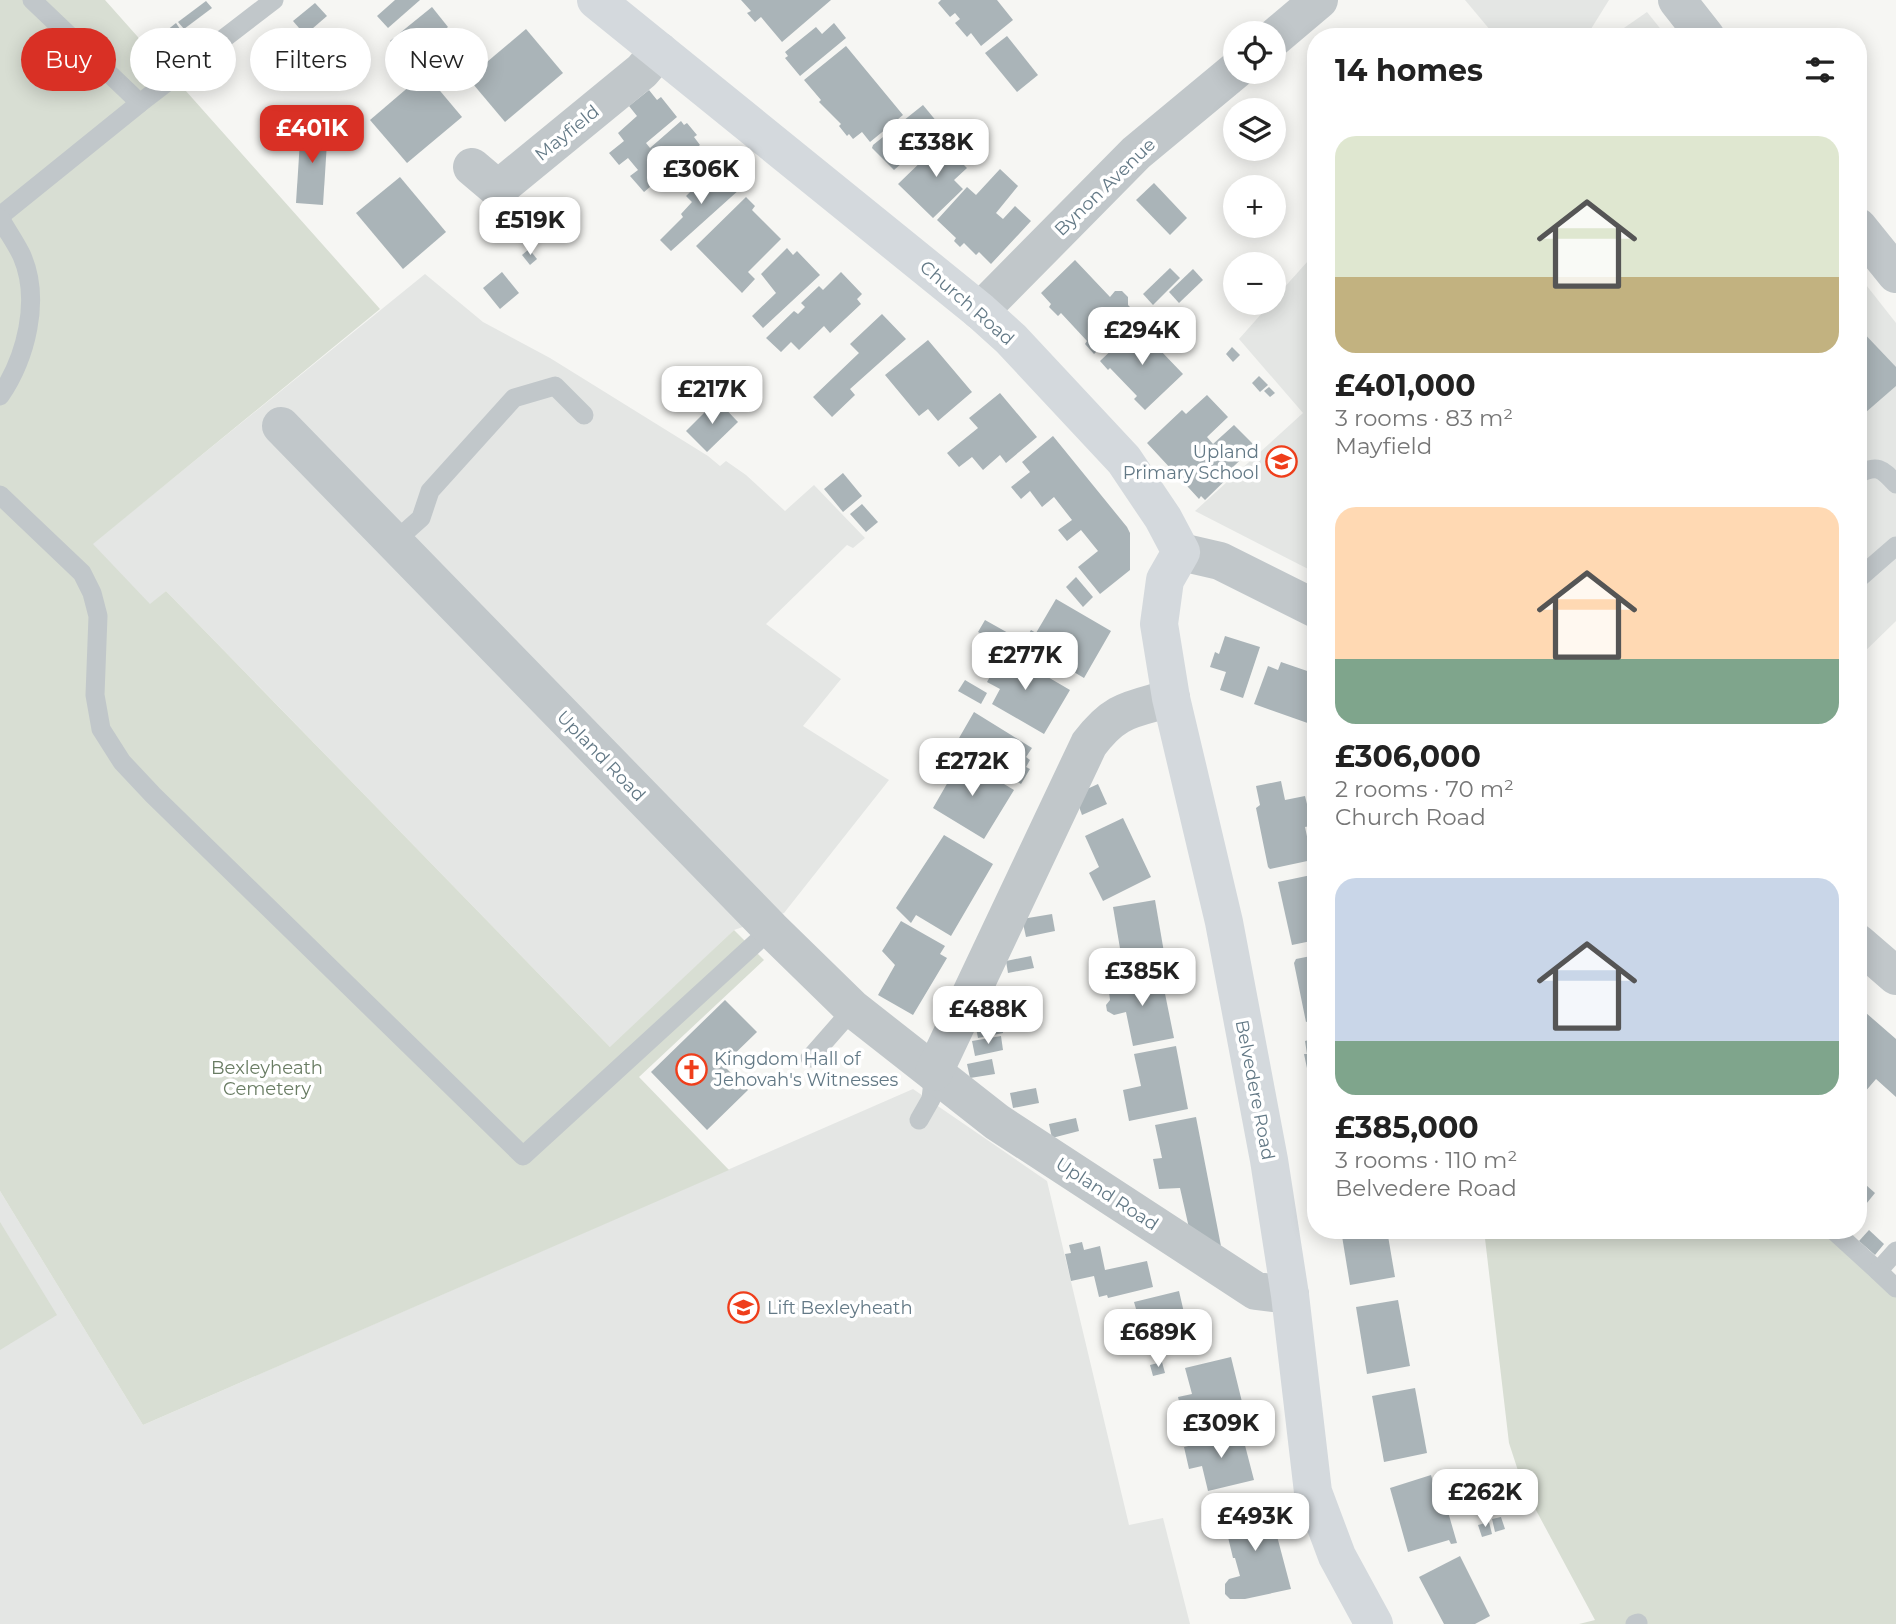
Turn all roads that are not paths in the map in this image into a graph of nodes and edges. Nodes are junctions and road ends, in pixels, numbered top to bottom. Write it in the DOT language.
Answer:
graph roads {
  1 [pos="32,0"];
  2 [pos="274,0"];
  3 [pos="596,0"];
  4 [pos="1319,0"];
  5 [pos="1677,0"];
  6 [pos="1286,28"];
  7 [pos="1699,28"];
  8 [pos="659,51"];
  9 [pos="1223,81"];
  10 [pos="140,103"];
  11 [pos="472,167"];
  12 [pos="0,217"];
  13 [pos="1867,238"];
  14 [pos="1896,274"];
  15 [pos="981,311"];
  16 [pos="0,396"];
  17 [pos="584,415"];
  18 [pos="281,426"];
  19 [pos="1867,470"];
  20 [pos="1896,484"];
  21 [pos="0,495"];
  22 [pos="393,543"];
  23 [pos="1896,546"];
  24 [pos="1181,552"];
  25 [pos="1867,571"];
  26 [pos="1307,604"];
  27 [pos="1171,698"];
  28 [pos="771,929"];
  29 [pos="1867,951"];
  30 [pos="1896,976"];
  31 [pos="853,1009"];
  32 [pos="810,1058"];
  33 [pos="934,1072"];
  34 [pos="919,1120"];
  35 [pos="1843,1239"];
  36 [pos="1896,1251"];
  37 [pos="1878,1271"];
  38 [pos="1896,1287"];
  39 [pos="1290,1296"];
  40 [pos="1374,1624"];
  1 -- 10 [label="lane"];
  2 -- 10 [label="lane"];
  3 -- 8 [label="street, Church Road"];
  4 -- 6 [label="street"];
  5 -- 7 [label="street"];
  8 -- 11 [label="street, Mayfield"];
  8 -- 15 [label="street, Church Road"];
  9 -- 15 [label="street, Bynon Avenue"];
  10 -- 12 [label="lane"];
  12 -- 16 [label="lane"];
  13 -- 14 [label="street"];
  15 -- 24 [label="street, Church Road"];
  17 -- 22 [label="lane"];
  18 -- 22 [label="street, Upland Road"];
  19 -- 20 [label="lane"];
  21 -- 28 [label="lane"];
  22 -- 28 [label="street, Upland Road"];
  23 -- 25 [label="lane"];
  24 -- 26 [label="street"];
  24 -- 27 [label="street, Belvedere Road"];
  27 -- 33 [label="street"];
  27 -- 39 [label="street, Belvedere Road"];
  28 -- 31 [label="street, Upland Road"];
  29 -- 30 [label="street"];
  31 -- 32 [label="lane"];
  31 -- 33 [label="street, Upland Road"];
  33 -- 34 [label="lane"];
  33 -- 39 [label="street, Upland Road"];
  35 -- 37 [label="lane"];
  36 -- 37 [label="lane"];
  37 -- 38 [label="lane"];
  39 -- 40 [label="street, Belvedere Road"];
}
